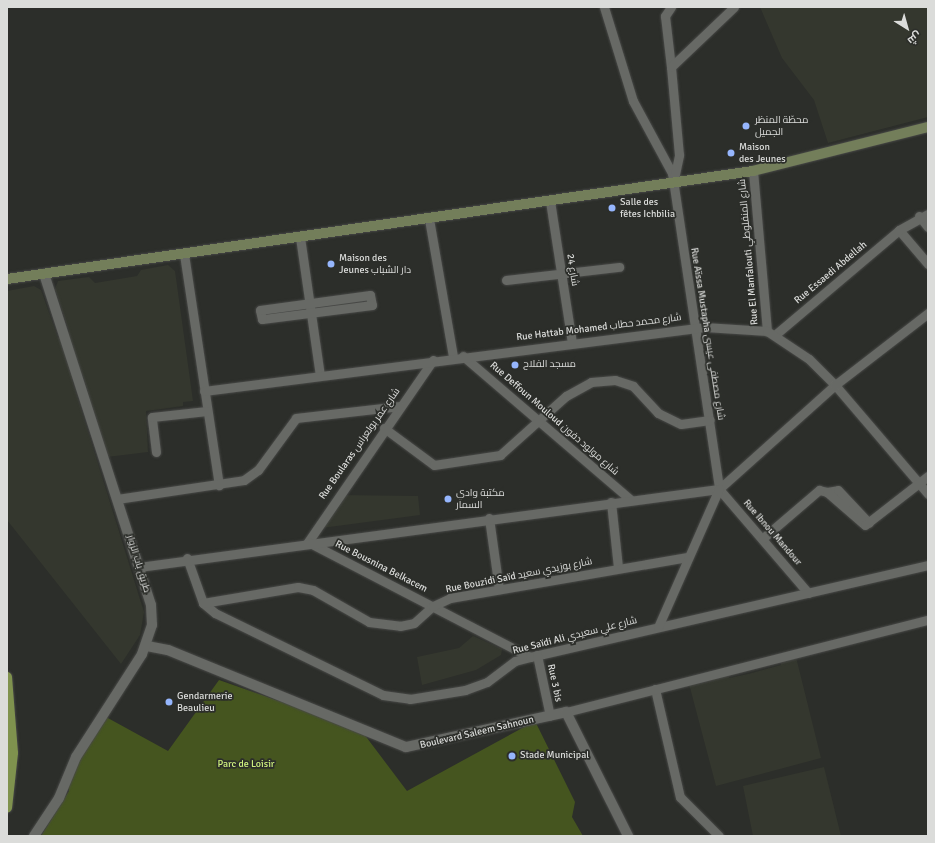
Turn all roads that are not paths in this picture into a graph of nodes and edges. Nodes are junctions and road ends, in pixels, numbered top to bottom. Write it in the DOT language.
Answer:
graph roads {
  1 [pos="604,7"];
  2 [pos="671,7"];
  3 [pos="734,7"];
  4 [pos="671,67"];
  5 [pos="928,127"];
  6 [pos="753,171"];
  7 [pos="674,182"];
  8 [pos="550,201"];
  9 [pos="924,215"];
  10 [pos="429,219"];
  11 [pos="928,227"];
  12 [pos="899,230"];
  13 [pos="300,237"];
  14 [pos="184,254"];
  15 [pos="928,264"];
  16 [pos="619,267"];
  17 [pos="44,274"];
  18 [pos="562,274"];
  19 [pos="7,279"];
  20 [pos="506,280"];
  21 [pos="310,302"];
  22 [pos="312,312"];
  23 [pos="928,313"];
  24 [pos="694,328"];
  25 [pos="772,332"];
  26 [pos="572,342"];
  27 [pos="463,356"];
  28 [pos="453,358"];
  29 [pos="433,360"];
  30 [pos="320,375"];
  31 [pos="836,385"];
  32 [pos="204,391"];
  33 [pos="400,406"];
  34 [pos="207,411"];
  35 [pos="710,420"];
  36 [pos="538,422"];
  37 [pos="384,428"];
  38 [pos="156,452"];
  39 [pos="928,476"];
  40 [pos="919,483"];
  41 [pos="219,485"];
  42 [pos="719,489"];
  43 [pos="928,494"];
  44 [pos="117,498"];
  45 [pos="630,499"];
  46 [pos="611,502"];
  47 [pos="489,518"];
  48 [pos="763,538"];
  49 [pos="308,542"];
  50 [pos="687,557"];
  51 [pos="187,558"];
  52 [pos="928,565"];
  53 [pos="139,567"];
  54 [pos="618,568"];
  55 [pos="499,589"];
  56 [pos="808,593"];
  57 [pos="203,603"];
  58 [pos="433,606"];
  59 [pos="928,620"];
  60 [pos="658,627"];
  61 [pos="147,646"];
  62 [pos="534,656"];
  63 [pos="7,677"];
  64 [pos="655,689"];
  65 [pos="566,712"];
  66 [pos="550,716"];
  67 [pos="7,808"];
  68 [pos="34,836"];
  69 [pos="628,836"];
  70 [pos="719,836"];
  1 -- 7 [label="street"];
  2 -- 4 [label="street"];
  3 -- 4 [label="street"];
  4 -- 7 [label="street"];
  5 -- 6 [label="main road"];
  6 -- 7 [label="main road"];
  6 -- 25 [label="street, Rue El Manfalouti شارع المنفلوطي"];
  7 -- 8 [label="main road"];
  7 -- 24 [label="street, Rue Aïssa Mustapha شارع مصطفى عيسى"];
  8 -- 10 [label="main road"];
  8 -- 18 [label="street, شارع 24"];
  9 -- 11 [label="street"];
  9 -- 12 [label="street, Rue Essaedi Abdellah"];
  10 -- 13 [label="main road"];
  10 -- 28 [label="street"];
  12 -- 15 [label="street"];
  12 -- 25 [label="street, Rue Essaedi Abdellah"];
  13 -- 14 [label="main road"];
  13 -- 21 [label="street"];
  14 -- 17 [label="main road"];
  14 -- 32 [label="street"];
  16 -- 18 [label="street"];
  17 -- 19 [label="main road"];
  17 -- 44 [label="street, طريق باب الزوار"];
  18 -- 20 [label="street"];
  18 -- 26 [label="street, شارع 24"];
  21 -- 22 [label="street"];
  21 -- 22 [label="street"];
  21 -- 22 [label="street"];
  22 -- 30 [label="street"];
  23 -- 31 [label="street"];
  24 -- 25 [label="street, Rue Hattab Mohamed شارع محمد حطاب"];
  24 -- 26 [label="street, Rue Hattab Mohamed شارع محمد حطاب"];
  24 -- 35 [label="street, Rue Aïssa Mustapha شارع مصطفى عيسى"];
  25 -- 31 [label="street"];
  26 -- 27 [label="street, Rue Hattab Mohamed شارع محمد حطاب"];
  27 -- 28 [label="street, Rue Hattab Mohamed شارع محمد حطاب"];
  27 -- 36 [label="street, Rue Deffoun Mouloud شارع مولود دفون"];
  28 -- 29 [label="street, Rue Hattab Mohamed شارع محمد حطاب"];
  29 -- 30 [label="street, Rue Hattab Mohamed شارع محمد حطاب"];
  29 -- 33 [label="street, Rue Boularas شارع عمر بولعراس"];
  30 -- 32 [label="street, Rue Hattab Mohamed شارع محمد حطاب"];
  31 -- 40 [label="street"];
  31 -- 42 [label="street"];
  32 -- 34 [label="street"];
  33 -- 37 [label="street, Rue Boularas شارع عمر بولعراس"];
  33 -- 41 [label="street"];
  34 -- 38 [label="street"];
  34 -- 41 [label="street"];
  35 -- 36 [label="street"];
  35 -- 42 [label="street, Rue Aïssa Mustapha شارع مصطفى عيسى"];
  36 -- 37 [label="street"];
  36 -- 45 [label="street, Rue Deffoun Mouloud شارع مولود دفون"];
  37 -- 49 [label="street, Rue Boularas شارع عمر بولعراس"];
  39 -- 40 [label="street"];
  40 -- 43 [label="street"];
  40 -- 48 [label="street"];
  41 -- 44 [label="street"];
  42 -- 45 [label="street"];
  42 -- 48 [label="street, Rue Ibnou Mandour"];
  42 -- 50 [label="street"];
  44 -- 53 [label="street, طريق باب الزوار"];
  45 -- 46 [label="street"];
  46 -- 47 [label="street"];
  46 -- 54 [label="street"];
  47 -- 49 [label="street"];
  47 -- 55 [label="street"];
  48 -- 56 [label="street, Rue Ibnou Mandour"];
  49 -- 51 [label="street"];
  49 -- 58 [label="street, Rue Bousnina Belkacem"];
  50 -- 54 [label="street, Rue Bouzidi Saïd شارع بوزيدي سعيد"];
  50 -- 60 [label="street"];
  51 -- 53 [label="street"];
  51 -- 57 [label="street"];
  52 -- 56 [label="street, Rue Saïdi Ali شارع علي سعيدي"];
  53 -- 61 [label="street, طريق باب الزوار"];
  54 -- 55 [label="street, Rue Bouzidi Saïd شارع بوزيدي سعيد"];
  55 -- 58 [label="street, Rue Bouzidi Saïd شارع بوزيدي سعيد"];
  56 -- 60 [label="street, Rue Saïdi Ali شارع علي سعيدي"];
  57 -- 58 [label="street, Rue Bouzidi Saïd شارع بوزيدي سعيد"];
  57 -- 62 [label="street, Rue Saïdi Ali شارع علي سعيدي"];
  58 -- 62 [label="street, Rue Bousnina Belkacem"];
  59 -- 64 [label="street"];
  60 -- 62 [label="street, Rue Saïdi Ali شارع علي سعيدي"];
  61 -- 66 [label="street, Boulevard Saleem Sahnoun"];
  61 -- 68 [label="street, طريق باب الزوار"];
  62 -- 66 [label="street, Rue 3 bis"];
  63 -- 67 [label="main road"];
  64 -- 65 [label="street"];
  64 -- 70 [label="street"];
  65 -- 66 [label="street, Boulevard Saleem Sahnoun"];
  65 -- 69 [label="street"];
}
